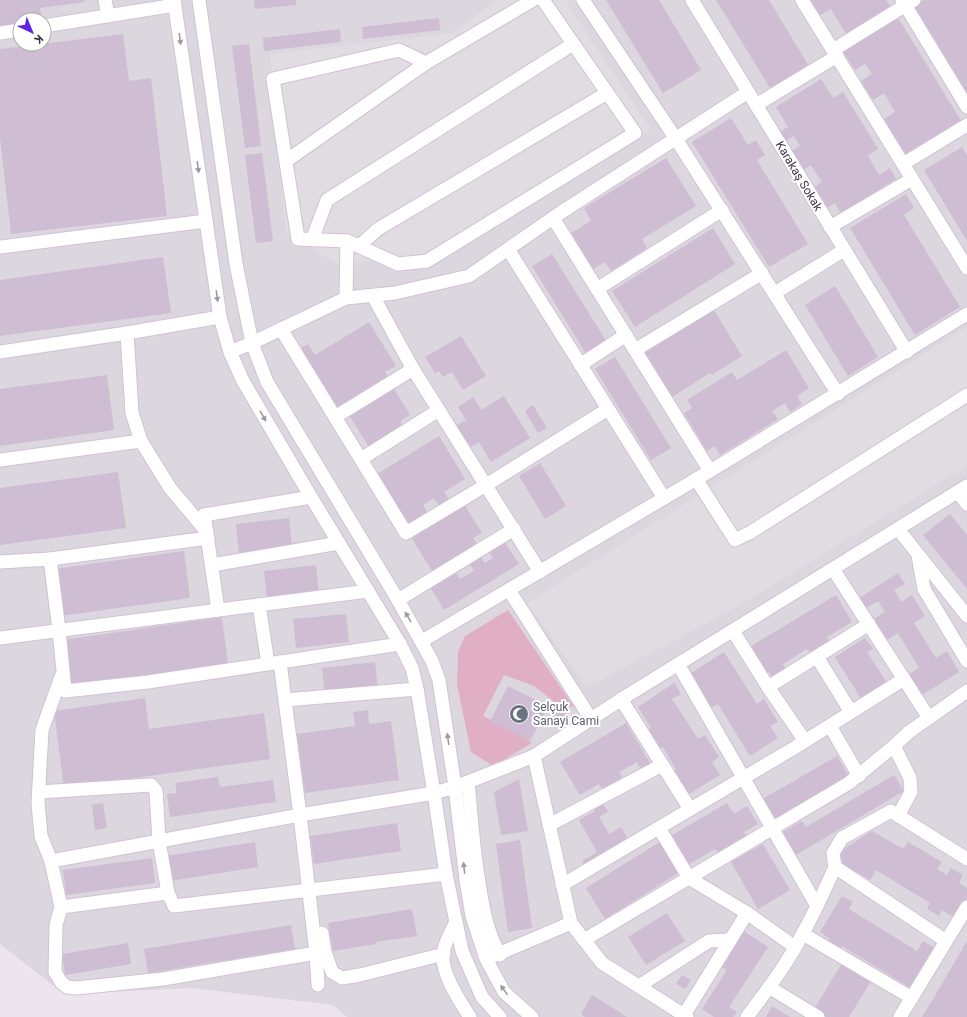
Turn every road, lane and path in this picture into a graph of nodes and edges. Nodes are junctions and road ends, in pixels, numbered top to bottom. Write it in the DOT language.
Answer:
graph roads {
  1 [pos="105,0"];
  2 [pos="199,0"];
  3 [pos="533,0"];
  4 [pos="543,0"];
  5 [pos="583,0"];
  6 [pos="692,0"];
  7 [pos="802,0"];
  8 [pos="174,2"];
  9 [pos="907,2"];
  10 [pos="108,16"];
  11 [pos="52,25"];
  12 [pos="12,31"];
  13 [pos="0,33"];
  14 [pos="573,44"];
  15 [pos="835,53"];
  16 [pos="426,63"];
  17 [pos="748,92"];
  18 [pos="607,93"];
  19 [pos="756,106"];
  20 [pos="967,107"];
  21 [pos="967,125"];
  22 [pos="676,139"];
  23 [pos="286,161"];
  24 [pos="903,164"];
  25 [pos="912,179"];
  26 [pos="722,210"];
  27 [pos="553,218"];
  28 [pos="206,221"];
  29 [pos="830,226"];
  30 [pos="312,240"];
  31 [pos="353,244"];
  32 [pos="0,248"];
  33 [pos="508,249"];
  34 [pos="844,250"];
  35 [pos="967,268"];
  36 [pos="762,273"];
  37 [pos="597,289"];
  38 [pos="775,294"];
  39 [pos="373,296"];
  40 [pos="346,298"];
  41 [pos="967,314"];
  42 [pos="220,317"];
  43 [pos="281,329"];
  44 [pos="127,333"];
  45 [pos="626,335"];
  46 [pos="252,343"];
  47 [pos="635,350"];
  48 [pos="0,352"];
  49 [pos="230,352"];
  50 [pos="907,352"];
  51 [pos="580,365"];
  52 [pos="413,368"];
  53 [pos="838,394"];
  54 [pos="967,395"];
  55 [pos="608,409"];
  56 [pos="439,410"];
  57 [pos="335,417"];
  58 [pos="141,441"];
  59 [pos="361,459"];
  60 [pos="0,460"];
  61 [pos="710,471"];
  62 [pos="696,479"];
  63 [pos="486,485"];
  64 [pos="962,489"];
  65 [pos="311,497"];
  66 [pos="664,498"];
  67 [pos="967,504"];
  68 [pos="514,529"];
  69 [pos="898,529"];
  70 [pos="207,535"];
  71 [pos="339,543"];
  72 [pos="918,555"];
  73 [pos="50,559"];
  74 [pos="0,562"];
  75 [pos="212,565"];
  76 [pos="833,569"];
  77 [pos="540,572"];
  78 [pos="509,590"];
  79 [pos="368,591"];
  80 [pos="398,600"];
  81 [pos="258,605"];
  82 [pos="218,610"];
  83 [pos="967,616"];
  84 [pos="869,624"];
  85 [pos="59,630"];
  86 [pos="733,631"];
  87 [pos="0,638"];
  88 [pos="422,642"];
  89 [pos="400,644"];
  90 [pos="817,657"];
  91 [pos="967,661"];
  92 [pos="274,663"];
  93 [pos="678,664"];
  94 [pos="63,672"];
  95 [pos="904,679"];
  96 [pos="768,687"];
  97 [pos="417,689"];
  98 [pos="967,692"];
  99 [pos="285,700"];
  100 [pos="621,700"];
  101 [pos="851,712"];
  102 [pos="929,718"];
  103 [pos="591,719"];
  104 [pos="830,726"];
  105 [pos="805,741"];
  106 [pos="894,746"];
  107 [pos="534,756"];
  108 [pos="662,765"];
  109 [pos="859,776"];
  110 [pos="744,778"];
  111 [pos="468,782"];
  112 [pos="455,787"];
  113 [pos="39,792"];
  114 [pos="434,793"];
  115 [pos="690,809"];
  116 [pos="300,816"];
  117 [pos="898,816"];
  118 [pos="549,825"];
  119 [pos="658,828"];
  120 [pos="773,828"];
  121 [pos="159,841"];
  122 [pos="967,859"];
  123 [pos="51,861"];
  124 [pos="835,867"];
  125 [pos="446,874"];
  126 [pos="689,878"];
  127 [pos="562,885"];
  128 [pos="309,890"];
  129 [pos="168,893"];
  130 [pos="817,906"];
  131 [pos="60,907"];
  132 [pos="967,907"];
  133 [pos="747,913"];
  134 [pos="318,914"];
  135 [pos="455,923"];
  136 [pos="571,924"];
  137 [pos="803,934"];
  138 [pos="584,940"];
  139 [pos="730,940"];
  140 [pos="946,941"];
  141 [pos="796,947"];
  142 [pos="316,953"];
  143 [pos="444,954"];
  144 [pos="500,954"];
  145 [pos="486,959"];
  146 [pos="318,985"];
  147 [pos="639,986"];
  148 [pos="769,987"];
  149 [pos="912,998"];
  150 [pos="685,1016"];
  151 [pos="470,1017"];
  152 [pos="500,1017"];
  153 [pos="532,1017"];
  154 [pos="747,1017"];
  155 [pos="818,1017"];
  156 [pos="900,1017"];
  1 -- 10 [label="street"];
  2 -- 46 [label="street"];
  3 -- 16 [label="street"];
  4 -- 14 [label="street"];
  5 -- 22 [label="street"];
  6 -- 17 [label="street, Karakaş Sokak"];
  7 -- 15 [label="street"];
  8 -- 10 [label="street"];
  8 -- 28 [label="street, one-way"];
  9 -- 15 [label="street"];
  9 -- 20 [label="street"];
  10 -- 11 [label="street"];
  12 -- 13 [label="street"];
  14 -- 18 [label="street"];
  14 -- 30 [label="street"];
  15 -- 19 [label="street"];
  15 -- 24 [label="street"];
  16 -- 23 [label="street"];
  16 -- 23 [label="street"];
  17 -- 19 [label="street, Karakaş Sokak"];
  17 -- 22 [label="street"];
  18 -- 31 [label="street"];
  18 -- 31 [label="street"];
  19 -- 29 [label="street, Karakaş Sokak"];
  21 -- 24 [label="street"];
  22 -- 26 [label="street"];
  22 -- 27 [label="street"];
  23 -- 30 [label="street"];
  24 -- 25 [label="street"];
  25 -- 29 [label="street"];
  25 -- 35 [label="street"];
  26 -- 36 [label="street"];
  26 -- 37 [label="street"];
  27 -- 33 [label="street"];
  27 -- 37 [label="street"];
  28 -- 32 [label="street"];
  28 -- 42 [label="street, one-way"];
  29 -- 34 [label="street, Karakaş Sokak"];
  30 -- 31 [label="street"];
  31 -- 40 [label="street"];
  33 -- 39 [label="street"];
  33 -- 51 [label="street"];
  34 -- 38 [label="street"];
  34 -- 50 [label="street, Karakaş Sokak"];
  36 -- 38 [label="street"];
  36 -- 47 [label="street"];
  37 -- 45 [label="street"];
  38 -- 53 [label="street"];
  39 -- 40 [label="street"];
  39 -- 52 [label="street"];
  40 -- 43 [label="street"];
  41 -- 50 [label="street"];
  42 -- 44 [label="street"];
  42 -- 49 [label="street"];
  43 -- 46 [label="street"];
  43 -- 57 [label="street"];
  44 -- 48 [label="street"];
  44 -- 58 [label="street"];
  45 -- 47 [label="street"];
  45 -- 51 [label="street"];
  46 -- 49 [label="street"];
  46 -- 80 [label="street"];
  47 -- 61 [label="street"];
  49 -- 65 [label="street, one-way"];
  50 -- 53 [label="street"];
  51 -- 55 [label="street"];
  52 -- 56 [label="street"];
  52 -- 57 [label="street"];
  53 -- 61 [label="street"];
  54 -- 62 [label="street"];
  55 -- 63 [label="street"];
  55 -- 66 [label="street"];
  56 -- 59 [label="street"];
  56 -- 63 [label="street"];
  57 -- 59 [label="street"];
  58 -- 60 [label="street"];
  58 -- 70 [label="street"];
  59 -- 63 [label="street"];
  61 -- 62 [label="street"];
  62 -- 66 [label="street"];
  63 -- 68 [label="street"];
  64 -- 67 [label="street"];
  64 -- 69 [label="street"];
  65 -- 70 [label="street"];
  65 -- 71 [label="street"];
  66 -- 77 [label="street"];
  68 -- 77 [label="street"];
  68 -- 80 [label="street"];
  69 -- 72 [label="street"];
  69 -- 76 [label="street"];
  70 -- 73 [label="street"];
  70 -- 75 [label="street"];
  71 -- 75 [label="street"];
  71 -- 79 [label="street"];
  72 -- 83 [label="street"];
  72 -- 91 [label="street"];
  73 -- 74 [label="street"];
  73 -- 85 [label="street"];
  75 -- 82 [label="street"];
  76 -- 84 [label="street"];
  76 -- 86 [label="street"];
  77 -- 78 [label="street"];
  78 -- 88 [label="street"];
  78 -- 103 [label="street"];
  79 -- 81 [label="street"];
  79 -- 89 [label="street"];
  88 -- 80 [label="street, one-way"];
  81 -- 82 [label="street"];
  81 -- 92 [label="street"];
  82 -- 85 [label="street"];
  84 -- 90 [label="street"];
  84 -- 95 [label="street"];
  85 -- 87 [label="street"];
  85 -- 94 [label="street"];
  86 -- 93 [label="street"];
  86 -- 96 [label="street"];
  112 -- 88 [label="street, one-way"];
  89 -- 92 [label="street"];
  89 -- 97 [label="street"];
  90 -- 96 [label="street"];
  90 -- 101 [label="street"];
  92 -- 94 [label="street"];
  92 -- 99 [label="street"];
  93 -- 100 [label="street"];
  93 -- 110 [label="street"];
  94 -- 113 [label="street"];
  95 -- 101 [label="street"];
  95 -- 102 [label="street"];
  96 -- 105 [label="street"];
  97 -- 99 [label="street"];
  97 -- 114 [label="street"];
  98 -- 102 [label="street"];
  99 -- 116 [label="street"];
  100 -- 103 [label="street"];
  100 -- 108 [label="street"];
  101 -- 104 [label="street"];
  102 -- 106 [label="street"];
  103 -- 107 [label="street"];
  104 -- 105 [label="street"];
  104 -- 109 [label="street"];
  105 -- 110 [label="street"];
  106 -- 109 [label="street"];
  106 -- 117 [label="street"];
  107 -- 111 [label="street"];
  107 -- 118 [label="street"];
  108 -- 115 [label="street"];
  108 -- 118 [label="street"];
  109 -- 120 [label="street"];
  110 -- 115 [label="street"];
  110 -- 120 [label="street"];
  111 -- 112 [label="street"];
  111 -- 144 [label="street"];
  112 -- 114 [label="street"];
  145 -- 112 [label="street, one-way"];
  113 -- 121 [label="street"];
  113 -- 123 [label="street"];
  114 -- 116 [label="street"];
  114 -- 125 [label="street"];
  115 -- 119 [label="street"];
  116 -- 121 [label="street"];
  116 -- 128 [label="street"];
  117 -- 122 [label="street"];
  117 -- 124 [label="street"];
  118 -- 127 [label="street"];
  119 -- 126 [label="street"];
  119 -- 127 [label="street"];
  120 -- 126 [label="street"];
  120 -- 130 [label="street"];
  121 -- 123 [label="street"];
  121 -- 129 [label="street"];
  123 -- 131 [label="street"];
  124 -- 130 [label="street"];
  124 -- 140 [label="street"];
  125 -- 128 [label="street"];
  125 -- 135 [label="street"];
  126 -- 133 [label="street"];
  126 -- 138 [label="street"];
  127 -- 136 [label="street"];
  128 -- 129 [label="street"];
  128 -- 142 [label="street"];
  129 -- 131 [label="street"];
  130 -- 137 [label="street"];
  131 -- 142 [label="street"];
  132 -- 140 [label="street"];
  133 -- 139 [label="street"];
  133 -- 141 [label="street"];
  134 -- 143 [label="street"];
  135 -- 143 [label="street"];
  135 -- 152 [label="street"];
  136 -- 138 [label="street"];
  136 -- 144 [label="street"];
  137 -- 141 [label="street"];
  137 -- 149 [label="street"];
  138 -- 147 [label="street"];
  139 -- 147 [label="street"];
  139 -- 150 [label="street"];
  140 -- 149 [label="street"];
  141 -- 148 [label="street"];
  142 -- 146 [label="street"];
  143 -- 151 [label="street"];
  144 -- 145 [label="street"];
  153 -- 145 [label="street, one-way"];
  147 -- 150 [label="street"];
  148 -- 154 [label="street"];
  148 -- 155 [label="street"];
  149 -- 156 [label="street"];
}
